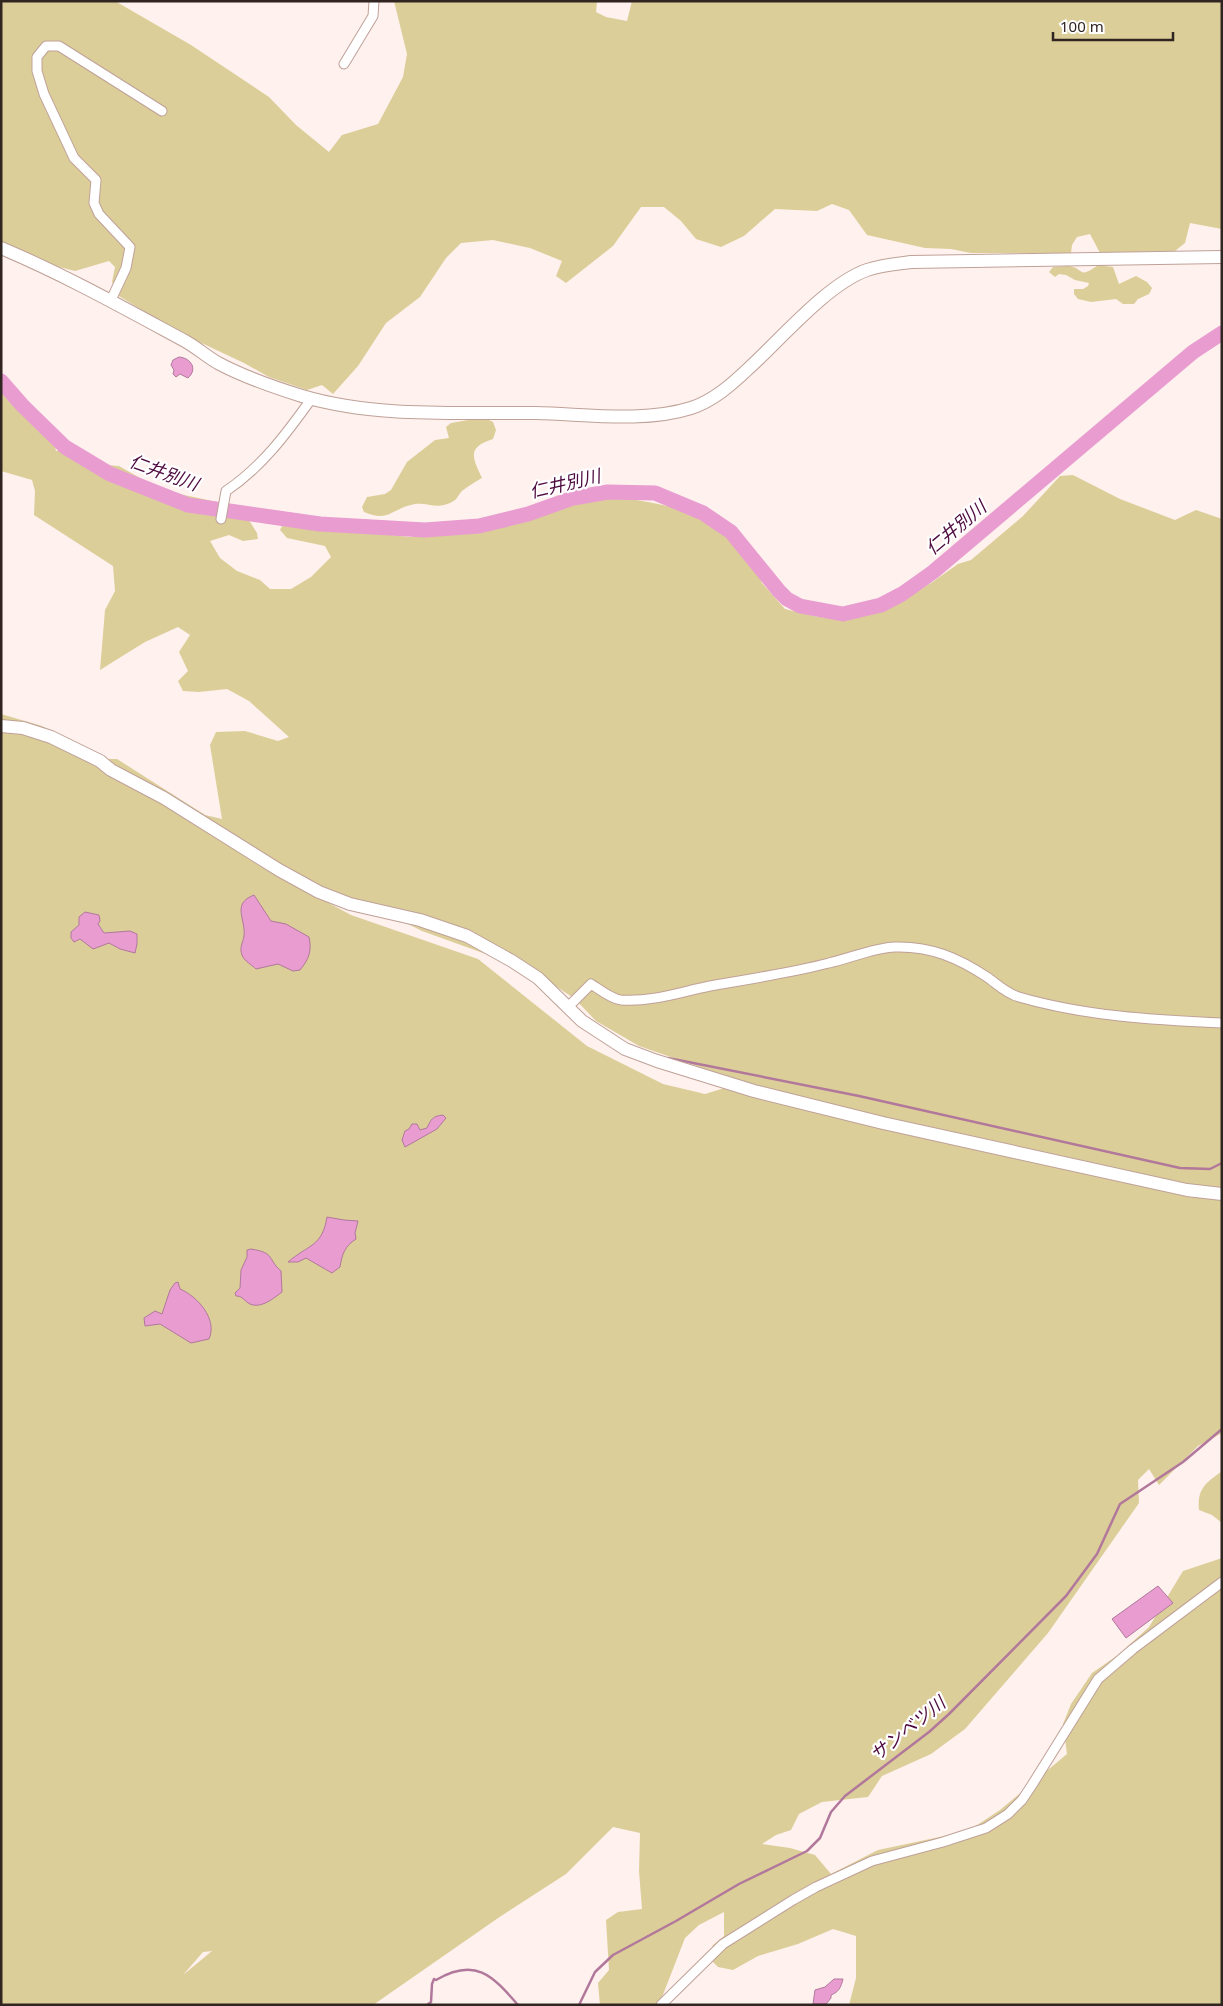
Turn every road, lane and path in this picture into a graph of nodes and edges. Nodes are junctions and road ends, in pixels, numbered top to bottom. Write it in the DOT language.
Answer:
graph roads {
  1 [pos="374,1"];
  2 [pos="344,64"];
  3 [pos="162,111"];
  4 [pos="1,248"];
  5 [pos="1222,257"];
  6 [pos="110,300"];
  7 [pos="312,398"];
  8 [pos="221,519"];
  9 [pos="1,726"];
  10 [pos="568,1007"];
  11 [pos="1222,1023"];
  12 [pos="1222,1194"];
  13 [pos="1222,1582"];
  14 [pos="661,2005"];
  1 -- 2 [label="street"];
  3 -- 6 [label="street"];
  4 -- 6 [label="street"];
  5 -- 7 [label="street"];
  6 -- 7 [label="street"];
  7 -- 8 [label="street"];
  9 -- 10 [label="street"];
  10 -- 11 [label="street"];
  10 -- 12 [label="street"];
  13 -- 14 [label="street"];
}
